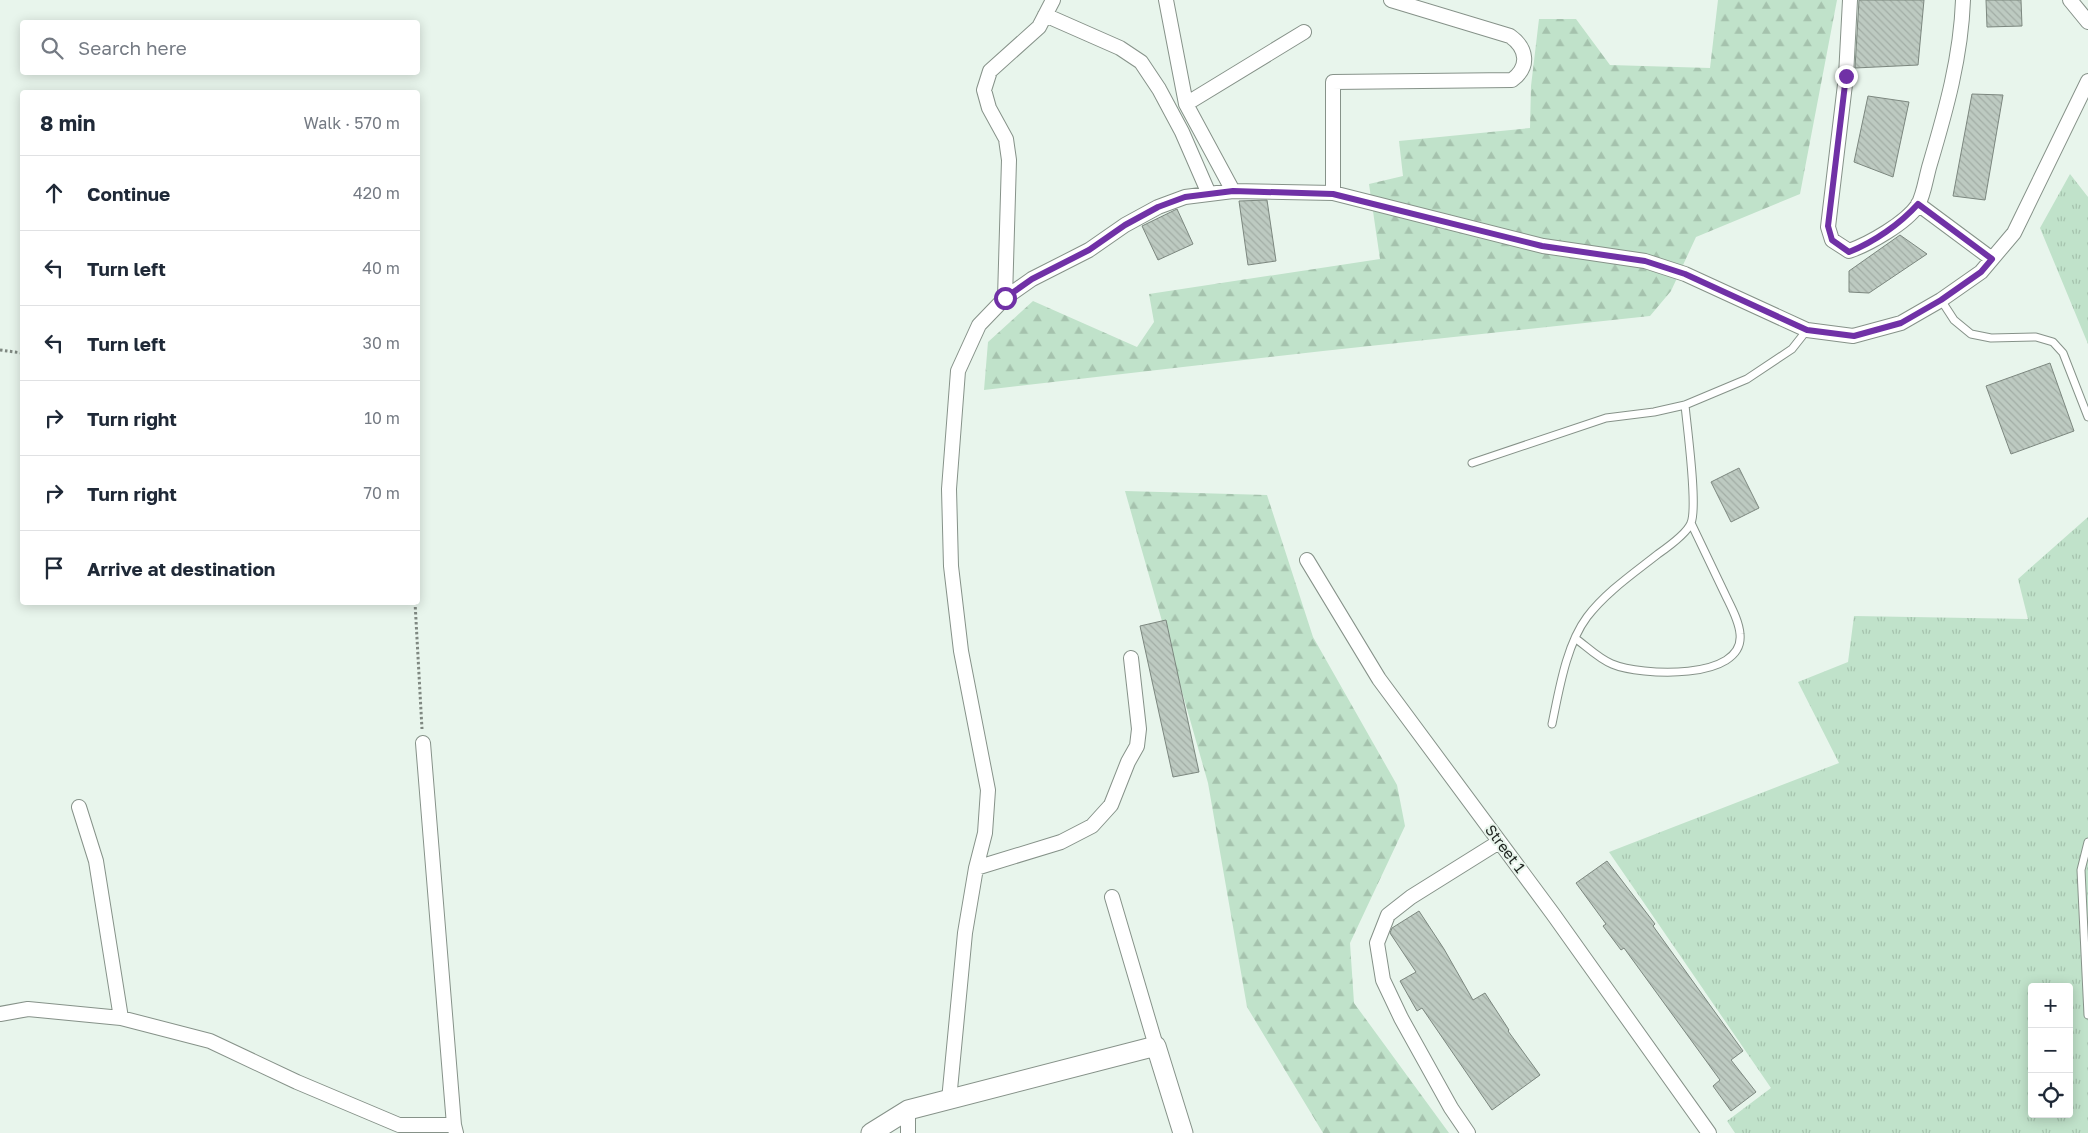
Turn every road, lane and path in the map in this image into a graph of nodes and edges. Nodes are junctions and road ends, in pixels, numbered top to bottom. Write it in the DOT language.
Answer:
graph roads {
  1 [pos="1054,0"];
  2 [pos="1166,0"];
  3 [pos="1391,0"];
  4 [pos="1850,0"];
  5 [pos="1963,0"];
  6 [pos="2070,0"];
  7 [pos="1045,15"];
  8 [pos="2088,22"];
  9 [pos="1304,32"];
  10 [pos="2088,81"];
  11 [pos="1186,104"];
  12 [pos="1233,191"];
  13 [pos="1209,194"];
  14 [pos="1333,194"];
  15 [pos="1918,204"];
  16 [pos="1992,259"];
  17 [pos="1005,298"];
  18 [pos="1941,300"];
  19 [pos="1807,330"];
  20 [pos="0,350"];
  21 [pos="20,353"];
  22 [pos="1685,405"];
  23 [pos="2088,417"];
  24 [pos="1472,462"];
  25 [pos="1691,523"];
  26 [pos="1307,560"];
  27 [pos="415,605"];
  28 [pos="1575,638"];
  29 [pos="1131,658"];
  30 [pos="1552,724"];
  31 [pos="423,742"];
  32 [pos="79,806"];
  33 [pos="1499,842"];
  34 [pos="2088,842"];
  35 [pos="976,868"];
  36 [pos="1112,897"];
  37 [pos="0,1014"];
  38 [pos="2088,1015"];
  39 [pos="121,1018"];
  40 [pos="1156,1046"];
  41 [pos="948,1100"];
  42 [pos="908,1110"];
  43 [pos="455,1129"];
  44 [pos="871,1133"];
  45 [pos="908,1133"];
  46 [pos="1183,1133"];
  47 [pos="1468,1133"];
  48 [pos="1709,1133"];
  1 -- 7 [label="street"];
  2 -- 11 [label="street"];
  3 -- 14 [label="street"];
  4 -- 15 [label="street"];
  5 -- 15 [label="street"];
  6 -- 8 [label="street"];
  7 -- 13 [label="street"];
  7 -- 17 [label="street"];
  9 -- 11 [label="street"];
  10 -- 16 [label="street"];
  11 -- 12 [label="street"];
  12 -- 13 [label="street"];
  12 -- 14 [label="street"];
  13 -- 17 [label="street"];
  14 -- 19 [label="street"];
  15 -- 16 [label="street"];
  16 -- 18 [label="street"];
  17 -- 35 [label="street"];
  18 -- 19 [label="street"];
  18 -- 23 [label="lane"];
  19 -- 22 [label="lane"];
  20 -- 21 [label="path"];
  22 -- 24 [label="lane"];
  22 -- 25 [label="lane"];
  25 -- 28 [label="lane"];
  25 -- 28 [label="lane"];
  26 -- 33 [label="street, Street 1"];
  27 -- 31 [label="path"];
  28 -- 30 [label="lane"];
  29 -- 35 [label="street"];
  31 -- 43 [label="street"];
  32 -- 39 [label="street"];
  33 -- 47 [label="street"];
  33 -- 48 [label="street, Street 1"];
  34 -- 38 [label="lane"];
  35 -- 41 [label="street"];
  36 -- 40 [label="street"];
  37 -- 39 [label="street"];
  39 -- 43 [label="street"];
  40 -- 41 [label="street"];
  40 -- 46 [label="street"];
  41 -- 42 [label="street"];
  42 -- 44 [label="street"];
  42 -- 45 [label="street"];
}
